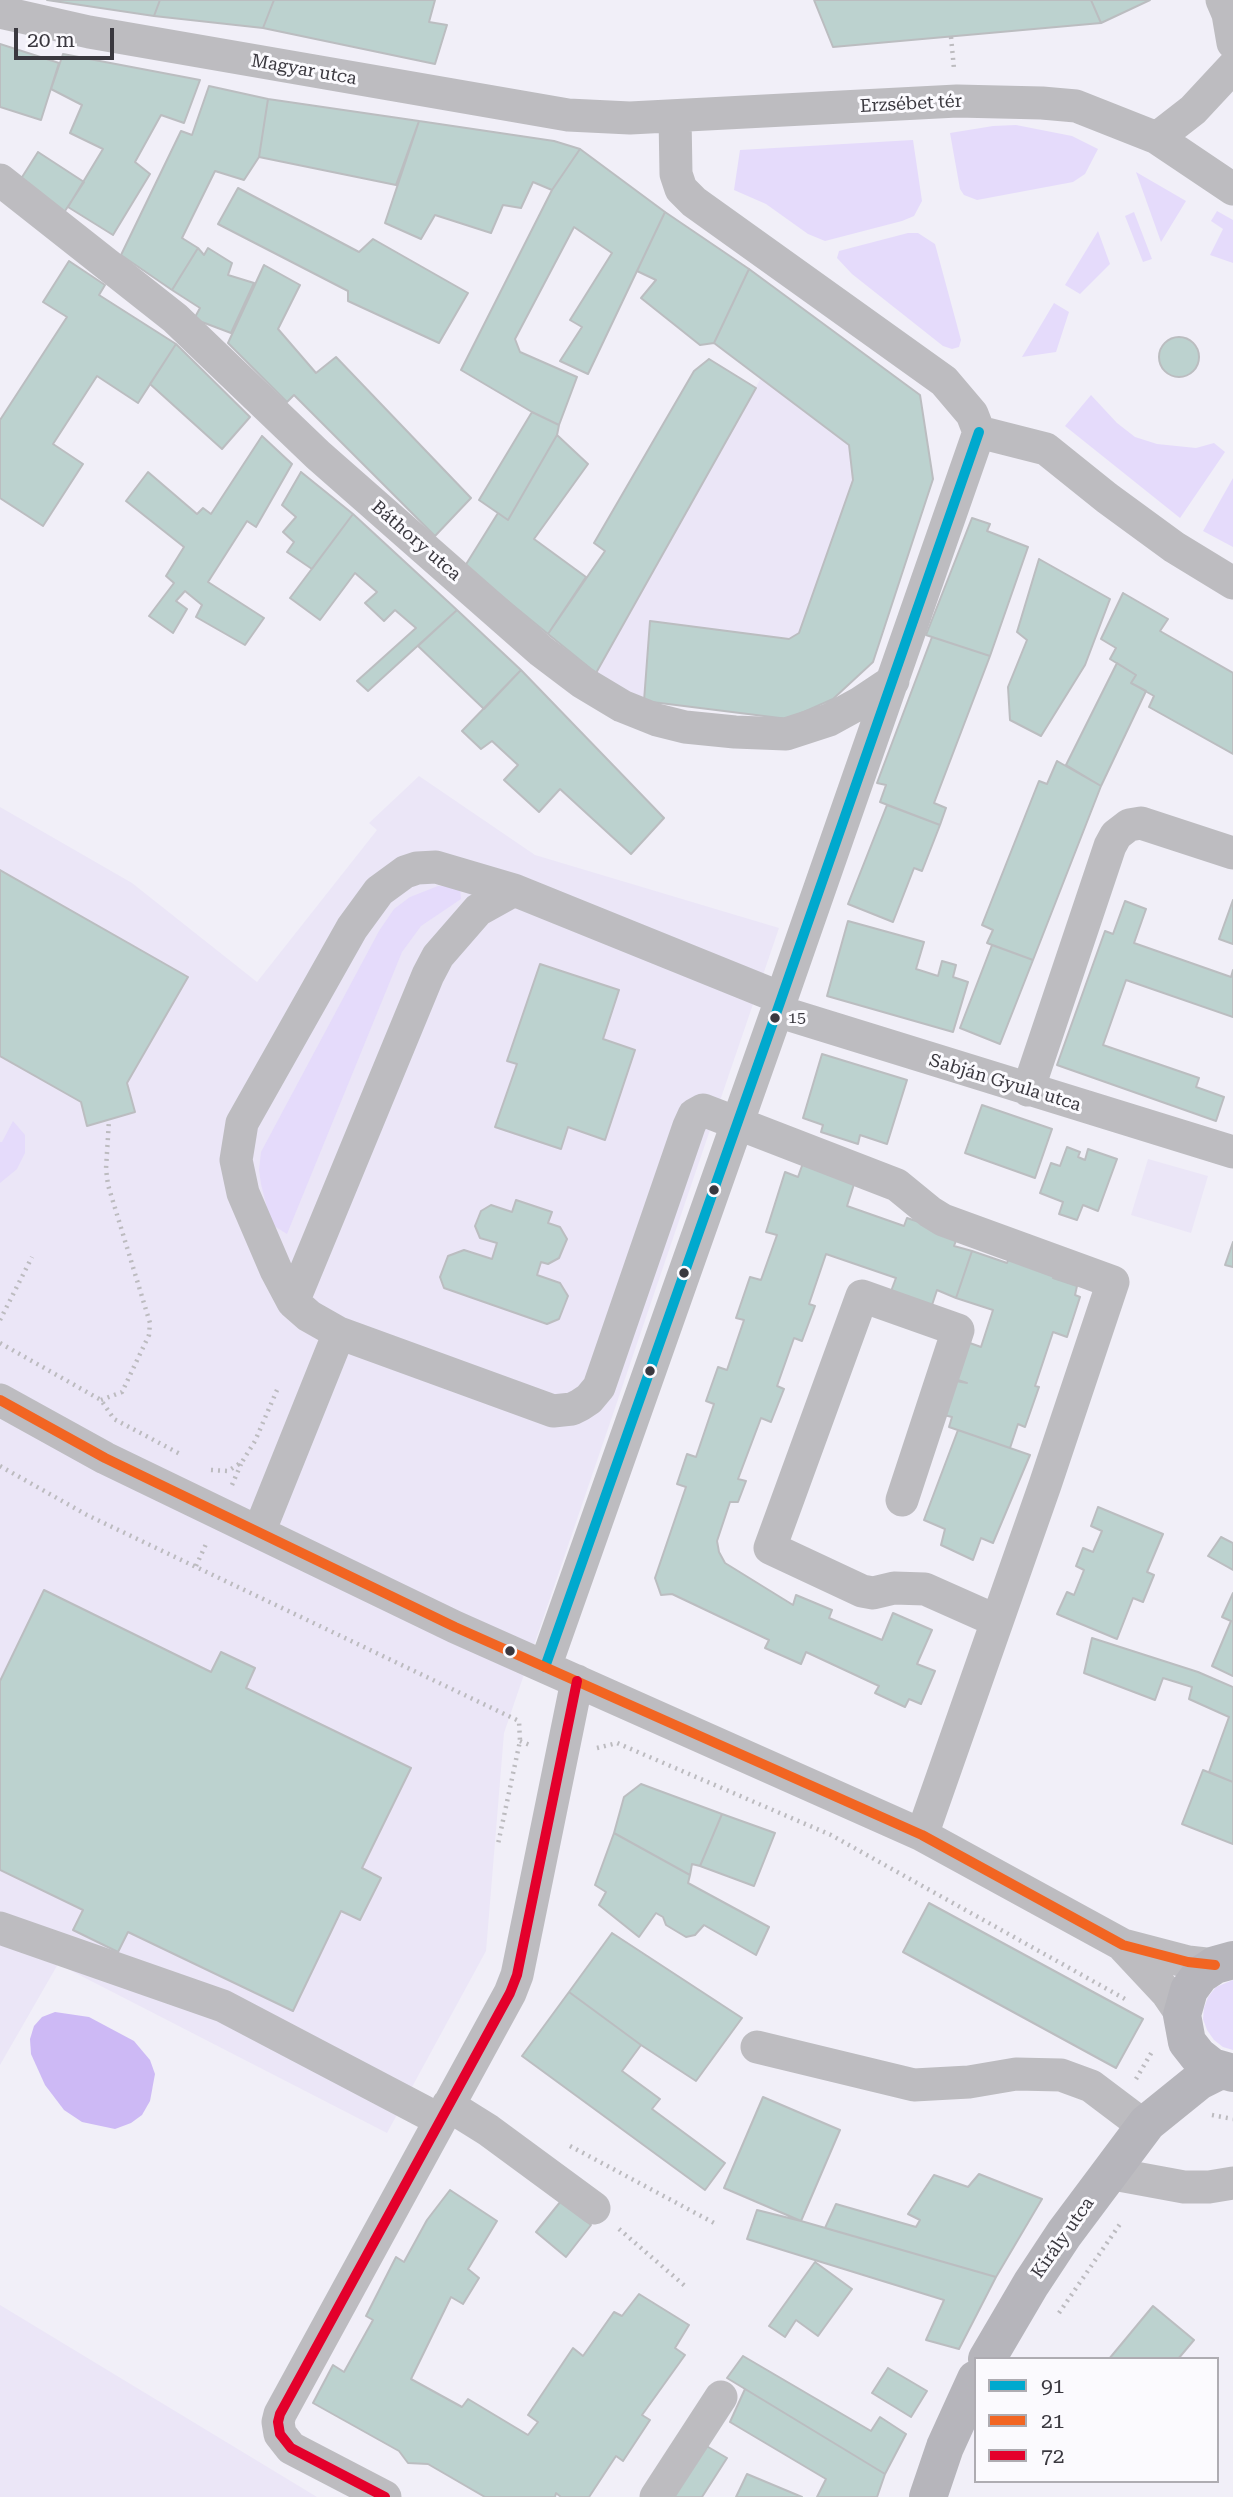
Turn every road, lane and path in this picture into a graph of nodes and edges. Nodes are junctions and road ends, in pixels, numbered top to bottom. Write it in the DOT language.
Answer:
graph roads {
  1 [pos="1222,0"];
  2 [pos="0,12"];
  3 [pos="1232,59"];
  4 [pos="568,115"];
  5 [pos="675,116"];
  6 [pos="1157,138"];
  7 [pos="0,180"];
  8 [pos="1233,189"];
  9 [pos="978,432"];
  10 [pos="1233,583"];
  11 [pos="892,681"];
  12 [pos="1233,853"];
  13 [pos="514,890"];
  14 [pos="779,1004"];
  15 [pos="1028,1090"];
  16 [pos="109,1119"];
  17 [pos="736,1122"];
  18 [pos="1233,1152"];
  19 [pos="32,1257"];
  20 [pos="293,1302"];
  21 [pos="0,1320"];
  22 [pos="339,1334"];
  23 [pos="0,1343"];
  24 [pos="282,1378"];
  25 [pos="0,1400"];
  26 [pos="101,1400"];
  27 [pos="188,1458"];
  28 [pos="201,1464"];
  29 [pos="0,1466"];
  30 [pos="902,1500"];
  31 [pos="259,1532"];
  32 [pos="997,1620"];
  33 [pos="545,1667"];
  34 [pos="577,1681"];
  35 [pos="520,1741"];
  36 [pos="561,1756"];
  37 [pos="922,1835"];
  38 [pos="498,1844"];
  39 [pos="0,1928"];
  40 [pos="1123,1945"];
  41 [pos="1226,1957"];
  42 [pos="1130,2002"];
  43 [pos="1175,2030"];
  44 [pos="757,2047"];
  45 [pos="1227,2071"];
  46 [pos="444,2112"];
  47 [pos="1136,2118"];
  48 [pos="1108,2173"];
  49 [pos="1148,2181"];
  50 [pos="1233,2183"];
  51 [pos="594,2208"];
  52 [pos="685,2287"];
  53 [pos="1056,2318"];
  54 [pos="988,2357"];
  55 [pos="974,2383"];
  56 [pos="721,2397"];
  57 [pos="385,2497"];
  58 [pos="656,2497"];
  59 [pos="928,2497"];
  1 -- 3 [label="street"];
  2 -- 4 [label="street, Magyar utca"];
  3 -- 6 [label="street"];
  4 -- 5 [label="street, Erzsébet tér"];
  5 -- 6 [label="street, Erzsébet tér"];
  5 -- 9 [label="street"];
  6 -- 8 [label="street, Erzsébet tér"];
  7 -- 11 [label="street, Báthory utca"];
  9 -- 10 [label="street"];
  9 -- 11 [label="street"];
  11 -- 14 [label="street"];
  12 -- 15 [label="street"];
  13 -- 14 [label="street, Sabján Gyula utca"];
  13 -- 20 [label="street"];
  13 -- 20 [label="street, Sabján Gyula utca"];
  14 -- 15 [label="street, Sabján Gyula utca"];
  14 -- 17 [label="street"];
  15 -- 18 [label="street, Sabján Gyula utca"];
  16 -- 26 [label="path"];
  17 -- 22 [label="street"];
  17 -- 32 [label="street"];
  17 -- 33 [label="street"];
  19 -- 21 [label="path"];
  20 -- 22 [label="street"];
  22 -- 31 [label="street"];
  23 -- 26 [label="path"];
  24 -- 28 [label="path"];
  25 -- 31 [label="street"];
  26 -- 27 [label="path"];
  29 -- 35 [label="path"];
  30 -- 32 [label="street"];
  31 -- 33 [label="street"];
  32 -- 37 [label="street"];
  33 -- 34 [label="street"];
  34 -- 36 [label="street"];
  34 -- 37 [label="street"];
  35 -- 36 [label="path"];
  35 -- 38 [label="path"];
  36 -- 42 [label="path"];
  36 -- 46 [label="street"];
  37 -- 40 [label="street"];
  39 -- 46 [label="street"];
  40 -- 41 [label="street"];
  40 -- 43 [label="street"];
  41 -- 43 [label="main road, Király utca"];
  43 -- 45 [label="main road"];
  43 -- 47 [label="path"];
  43 -- 47 [label="main road, Király utca"];
  44 -- 47 [label="street"];
  45 -- 47 [label="main road, Király utca"];
  46 -- 51 [label="street"];
  46 -- 57 [label="street"];
  47 -- 48 [label="main road, Király utca"];
  48 -- 49 [label="street"];
  48 -- 54 [label="main road, Király utca"];
  49 -- 50 [label="street"];
  49 -- 53 [label="path"];
  51 -- 52 [label="path"];
  55 -- 59 [label="main road"];
  56 -- 58 [label="street"];
}
